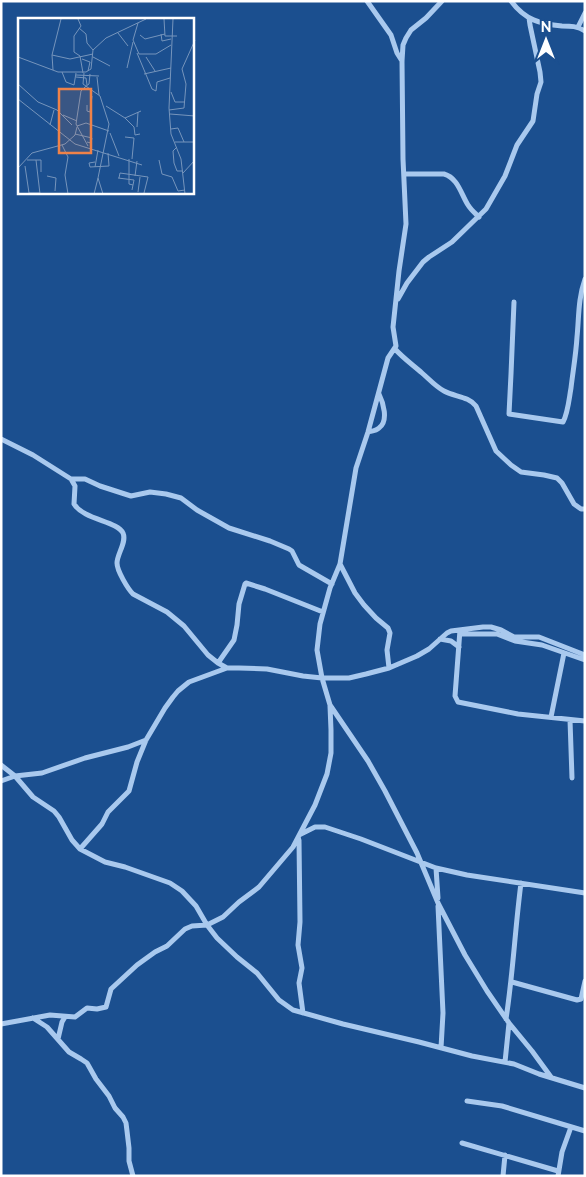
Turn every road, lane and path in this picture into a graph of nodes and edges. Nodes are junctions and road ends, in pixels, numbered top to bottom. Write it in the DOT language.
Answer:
graph roads {
  1 [pos="367,1"];
  2 [pos="442,1"];
  3 [pos="511,1"];
  4 [pos="519,1"];
  5 [pos="516,8"];
  6 [pos="585,13"];
  7 [pos="530,18"];
  8 [pos="578,27"];
  9 [pos="585,31"];
  10 [pos="402,61"];
  11 [pos="404,174"];
  12 [pos="479,217"];
  13 [pos="585,279"];
  14 [pos="397,302"];
  15 [pos="514,302"];
  16 [pos="395,349"];
  17 [pos="379,394"];
  18 [pos="368,432"];
  19 [pos="1,439"];
  20 [pos="71,479"];
  21 [pos="585,509"];
  22 [pos="340,564"];
  23 [pos="332,584"];
  24 [pos="323,612"];
  25 [pos="460,632"];
  26 [pos="440,639"];
  27 [pos="459,647"];
  28 [pos="564,652"];
  29 [pos="585,655"];
  30 [pos="585,660"];
  31 [pos="218,663"];
  32 [pos="227,668"];
  33 [pos="389,668"];
  34 [pos="322,678"];
  35 [pos="330,705"];
  36 [pos="550,717"];
  37 [pos="570,720"];
  38 [pos="585,721"];
  39 [pos="146,740"];
  40 [pos="1,765"];
  41 [pos="15,776"];
  42 [pos="572,778"];
  43 [pos="1,781"];
  44 [pos="300,836"];
  45 [pos="80,849"];
  46 [pos="421,863"];
  47 [pos="436,868"];
  48 [pos="520,884"];
  49 [pos="585,893"];
  50 [pos="438,903"];
  51 [pos="207,925"];
  52 [pos="585,981"];
  53 [pos="512,982"];
  54 [pos="302,1013"];
  55 [pos="65,1017"];
  56 [pos="32,1018"];
  57 [pos="508,1021"];
  58 [pos="1,1024"];
  59 [pos="58,1039"];
  60 [pos="441,1048"];
  61 [pos="505,1062"];
  62 [pos="551,1077"];
  63 [pos="585,1088"];
  64 [pos="467,1101"];
  65 [pos="571,1127"];
  66 [pos="585,1131"];
  67 [pos="462,1143"];
  68 [pos="505,1155"];
  69 [pos="558,1173"];
  70 [pos="133,1176"];
  71 [pos="503,1176"];
  1 -- 10 [label="street"];
  2 -- 10 [label="street"];
  3 -- 5 [label="street"];
  4 -- 5 [label="street"];
  5 -- 7 [label="street"];
  6 -- 8 [label="street"];
  7 -- 8 [label="street"];
  7 -- 12 [label="street"];
  8 -- 9 [label="street"];
  10 -- 11 [label="street"];
  11 -- 12 [label="street"];
  11 -- 14 [label="street"];
  12 -- 14 [label="street"];
  13 -- 15 [label="street"];
  14 -- 16 [label="street"];
  16 -- 17 [label="street"];
  16 -- 21 [label="street"];
  17 -- 18 [label="street"];
  17 -- 18 [label="street"];
  18 -- 22 [label="street"];
  19 -- 20 [label="street"];
  20 -- 23 [label="street"];
  20 -- 31 [label="street"];
  22 -- 23 [label="street"];
  22 -- 33 [label="street"];
  23 -- 24 [label="street"];
  24 -- 31 [label="street"];
  24 -- 34 [label="street"];
  25 -- 26 [label="street"];
  25 -- 27 [label="street"];
  25 -- 28 [label="street"];
  25 -- 29 [label="street"];
  26 -- 27 [label="street"];
  26 -- 33 [label="street"];
  27 -- 36 [label="street"];
  28 -- 30 [label="street"];
  28 -- 36 [label="street"];
  31 -- 32 [label="street"];
  32 -- 34 [label="street"];
  32 -- 39 [label="street"];
  33 -- 34 [label="street"];
  34 -- 35 [label="street"];
  35 -- 44 [label="street"];
  35 -- 46 [label="street"];
  36 -- 37 [label="street"];
  37 -- 38 [label="street"];
  37 -- 42 [label="street"];
  39 -- 41 [label="street"];
  39 -- 45 [label="street"];
  40 -- 41 [label="street"];
  41 -- 43 [label="street"];
  41 -- 45 [label="street"];
  44 -- 46 [label="street"];
  44 -- 51 [label="street"];
  44 -- 54 [label="street"];
  45 -- 51 [label="street"];
  46 -- 47 [label="street"];
  46 -- 50 [label="street"];
  47 -- 48 [label="street"];
  47 -- 50 [label="street"];
  48 -- 49 [label="street"];
  48 -- 53 [label="street"];
  50 -- 57 [label="street"];
  50 -- 60 [label="street"];
  51 -- 54 [label="street"];
  51 -- 55 [label="street"];
  52 -- 53 [label="street"];
  53 -- 57 [label="street"];
  54 -- 60 [label="street"];
  55 -- 56 [label="street"];
  55 -- 59 [label="street"];
  56 -- 58 [label="street"];
  56 -- 59 [label="street"];
  57 -- 61 [label="street"];
  57 -- 62 [label="street"];
  59 -- 70 [label="street"];
  60 -- 61 [label="street"];
  61 -- 62 [label="street"];
  62 -- 63 [label="street"];
  64 -- 65 [label="street"];
  65 -- 66 [label="street"];
  65 -- 69 [label="street"];
  67 -- 68 [label="street"];
  68 -- 69 [label="street"];
  68 -- 71 [label="street"];
}
